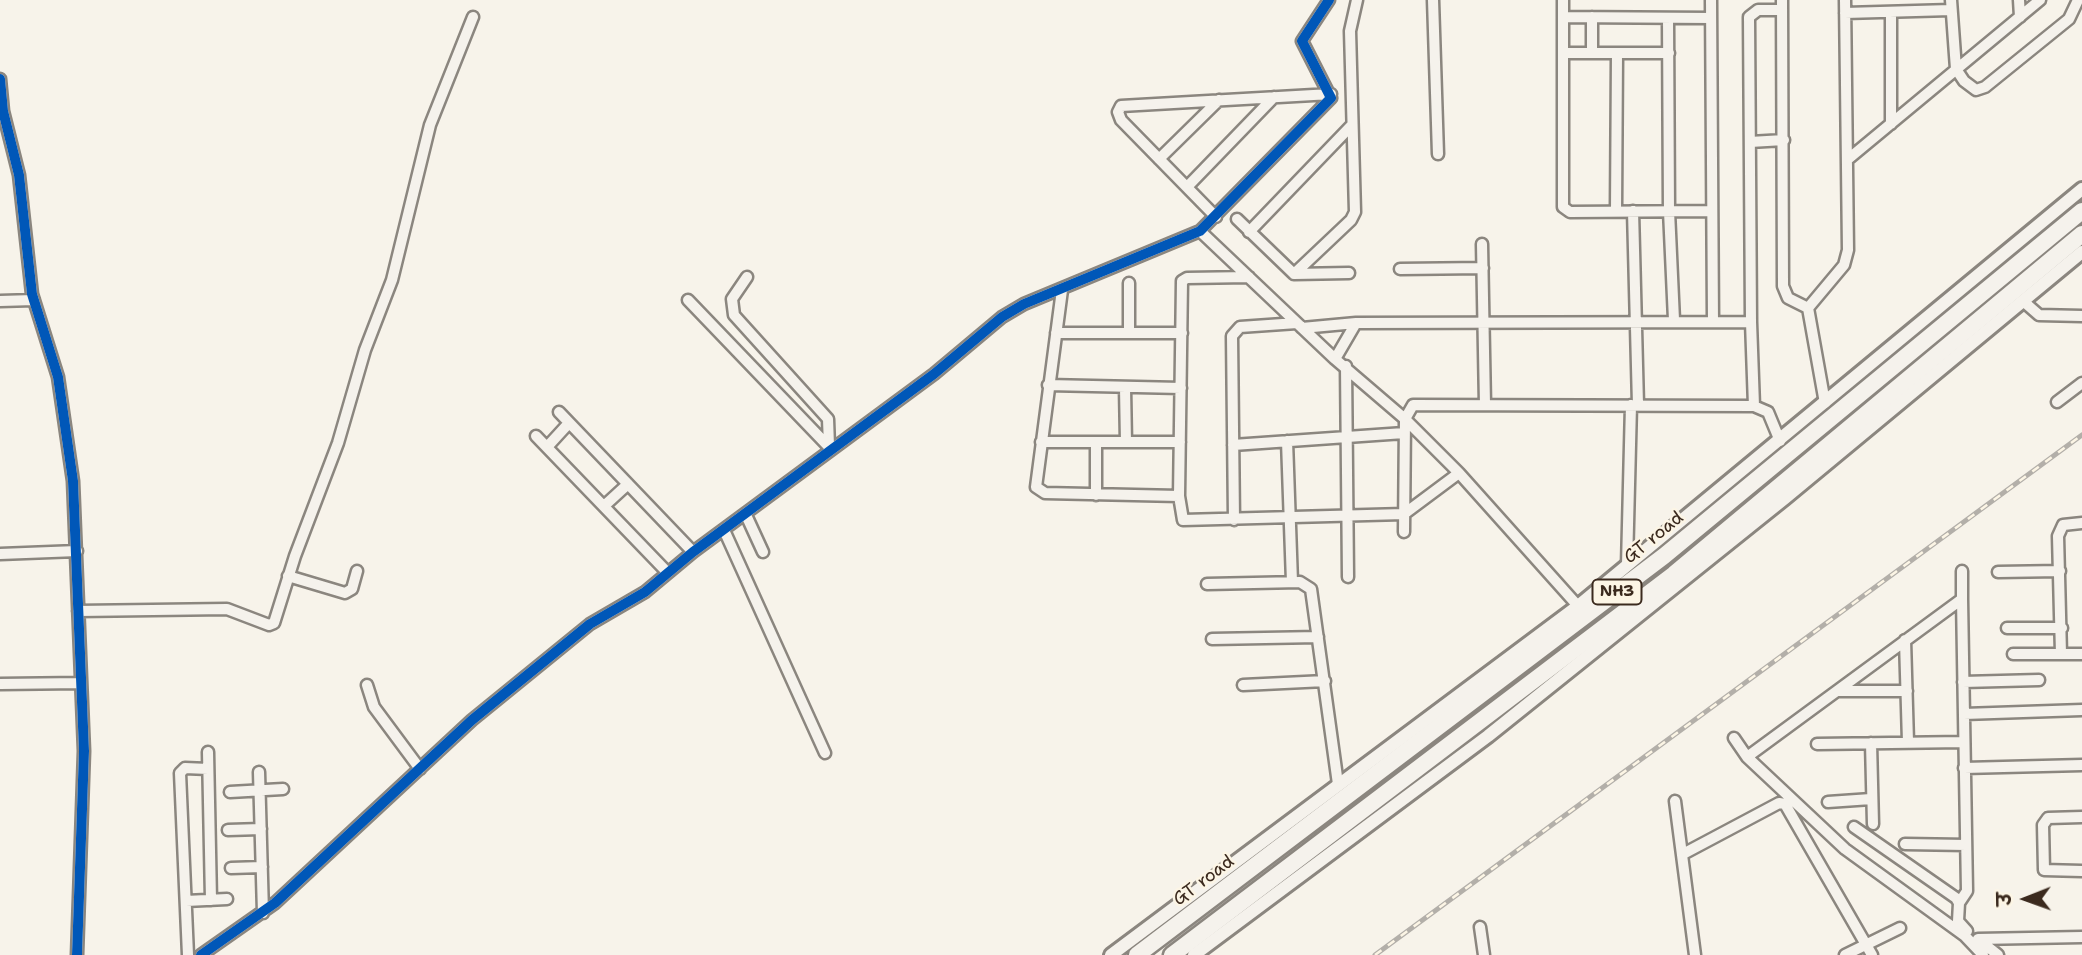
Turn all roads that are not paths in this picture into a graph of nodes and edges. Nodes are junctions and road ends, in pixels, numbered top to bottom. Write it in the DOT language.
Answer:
graph roads {
  1 [pos="1329,0"];
  2 [pos="1357,0"];
  3 [pos="1433,0"];
  4 [pos="1563,0"];
  5 [pos="1711,0"];
  6 [pos="1845,0"];
  7 [pos="2019,0"];
  8 [pos="2040,0"];
  9 [pos="2078,0"];
  10 [pos="1782,5"];
  11 [pos="1951,5"];
  12 [pos="1891,12"];
  13 [pos="1845,13"];
  14 [pos="473,17"];
  15 [pos="1563,17"];
  16 [pos="1592,17"];
  17 [pos="2020,17"];
  18 [pos="1668,18"];
  19 [pos="1711,18"];
  20 [pos="1564,53"];
  21 [pos="1592,53"];
  22 [pos="1669,53"];
  23 [pos="1617,54"];
  24 [pos="1956,69"];
  25 [pos="0,79"];
  26 [pos="1331,94"];
  27 [pos="1274,97"];
  28 [pos="1219,100"];
  29 [pos="1891,124"];
  30 [pos="1351,126"];
  31 [pos="4,130"];
  32 [pos="1784,140"];
  33 [pos="1750,142"];
  34 [pos="1437,154"];
  35 [pos="1159,159"];
  36 [pos="1847,160"];
  37 [pos="1187,187"];
  38 [pos="2082,189"];
  39 [pos="1616,211"];
  40 [pos="1633,211"];
  41 [pos="1669,211"];
  42 [pos="1711,211"];
  43 [pos="2082,211"];
  44 [pos="1216,217"];
  45 [pos="1237,219"];
  46 [pos="1200,231"];
  47 [pos="1249,232"];
  48 [pos="2082,234"];
  49 [pos="1482,244"];
  50 [pos="2082,252"];
  51 [pos="1483,268"];
  52 [pos="1400,269"];
  53 [pos="1349,273"];
  54 [pos="1294,274"];
  55 [pos="747,277"];
  56 [pos="1248,277"];
  57 [pos="1129,283"];
  58 [pos="1062,289"];
  59 [pos="34,300"];
  60 [pos="688,300"];
  61 [pos="2023,300"];
  62 [pos="0,301"];
  63 [pos="1808,308"];
  64 [pos="2082,316"];
  65 [pos="1636,320"];
  66 [pos="1674,320"];
  67 [pos="1713,321"];
  68 [pos="1485,322"];
  69 [pos="1751,322"];
  70 [pos="1356,323"];
  71 [pos="1299,326"];
  72 [pos="1129,332"];
  73 [pos="1056,333"];
  74 [pos="1182,333"];
  75 [pos="1335,359"];
  76 [pos="1346,366"];
  77 [pos="2082,383"];
  78 [pos="1048,385"];
  79 [pos="1125,388"];
  80 [pos="1181,388"];
  81 [pos="2057,402"];
  82 [pos="1825,403"];
  83 [pos="1485,405"];
  84 [pos="1634,405"];
  85 [pos="1754,406"];
  86 [pos="559,412"];
  87 [pos="1405,419"];
  88 [pos="569,423"];
  89 [pos="1404,433"];
  90 [pos="536,436"];
  91 [pos="1346,436"];
  92 [pos="1287,441"];
  93 [pos="1780,441"];
  94 [pos="1041,442"];
  95 [pos="1096,442"];
  96 [pos="1126,442"];
  97 [pos="1180,442"];
  98 [pos="1233,445"];
  99 [pos="547,447"];
  100 [pos="831,448"];
  101 [pos="1458,473"];
  102 [pos="628,484"];
  103 [pos="1096,495"];
  104 [pos="1179,496"];
  105 [pos="604,506"];
  106 [pos="1404,513"];
  107 [pos="747,514"];
  108 [pos="1348,517"];
  109 [pos="1290,519"];
  110 [pos="1234,520"];
  111 [pos="2082,523"];
  112 [pos="724,530"];
  113 [pos="1404,532"];
  114 [pos="77,551"];
  115 [pos="693,552"];
  116 [pos="763,552"];
  117 [pos="0,554"];
  118 [pos="1627,565"];
  119 [pos="357,571"];
  120 [pos="1962,571"];
  121 [pos="2060,571"];
  122 [pos="667,572"];
  123 [pos="1998,572"];
  124 [pos="288,576"];
  125 [pos="1348,577"];
  126 [pos="1292,582"];
  127 [pos="1208,584"];
  128 [pos="1962,599"];
  129 [pos="1578,606"];
  130 [pos="78,611"];
  131 [pos="2007,628"];
  132 [pos="2062,628"];
  133 [pos="1318,637"];
  134 [pos="1212,639"];
  135 [pos="1905,640"];
  136 [pos="2013,654"];
  137 [pos="2061,654"];
  138 [pos="2082,654"];
  139 [pos="2039,680"];
  140 [pos="1325,681"];
  141 [pos="1964,682"];
  142 [pos="81,683"];
  143 [pos="0,684"];
  144 [pos="367,685"];
  145 [pos="1243,685"];
  146 [pos="1836,691"];
  147 [pos="1907,691"];
  148 [pos="2082,710"];
  149 [pos="1964,714"];
  150 [pos="1734,738"];
  151 [pos="1908,742"];
  152 [pos="1964,742"];
  153 [pos="1871,743"];
  154 [pos="1817,744"];
  155 [pos="208,752"];
  156 [pos="825,753"];
  157 [pos="1746,757"];
  158 [pos="2082,765"];
  159 [pos="1964,768"];
  160 [pos="208,769"];
  161 [pos="420,769"];
  162 [pos="259,772"];
  163 [pos="1338,784"];
  164 [pos="284,789"];
  165 [pos="259,790"];
  166 [pos="230,792"];
  167 [pos="1871,800"];
  168 [pos="1675,801"];
  169 [pos="1828,802"];
  170 [pos="2082,817"];
  171 [pos="1873,824"];
  172 [pos="1854,827"];
  173 [pos="261,829"];
  174 [pos="228,830"];
  175 [pos="1905,844"];
  176 [pos="1966,845"];
  177 [pos="1683,854"];
  178 [pos="262,867"];
  179 [pos="232,868"];
  180 [pos="2082,871"];
  181 [pos="227,899"];
  182 [pos="211,900"];
  183 [pos="186,901"];
  184 [pos="1959,903"];
  185 [pos="263,913"];
  186 [pos="1480,927"];
  187 [pos="1900,928"];
  188 [pos="2082,937"];
  189 [pos="1978,939"];
  190 [pos="1869,950"];
  191 [pos="215,952"];
  192 [pos="77,955"];
  193 [pos="188,955"];
  194 [pos="201,955"];
  195 [pos="1111,955"];
  196 [pos="1137,955"];
  197 [pos="1172,955"];
  198 [pos="1194,955"];
  199 [pos="1484,955"];
  200 [pos="1695,955"];
  201 [pos="1845,955"];
  202 [pos="1983,955"];
  203 [pos="1998,955"];
  1 -- 26 [label="street"];
  2 -- 30 [label="street"];
  3 -- 34 [label="street"];
  4 -- 15 [label="street"];
  5 -- 19 [label="street"];
  6 -- 13 [label="street"];
  7 -- 17 [label="street"];
  8 -- 17 [label="street"];
  9 -- 24 [label="street"];
  10 -- 32 [label="street"];
  10 -- 33 [label="street"];
  11 -- 12 [label="street"];
  11 -- 24 [label="street"];
  12 -- 13 [label="street"];
  12 -- 29 [label="street"];
  13 -- 36 [label="street"];
  14 -- 124 [label="street"];
  15 -- 16 [label="street"];
  15 -- 20 [label="street"];
  16 -- 18 [label="street"];
  16 -- 21 [label="street"];
  17 -- 24 [label="street"];
  18 -- 19 [label="street"];
  18 -- 22 [label="street"];
  19 -- 42 [label="street"];
  20 -- 21 [label="street"];
  20 -- 39 [label="street"];
  21 -- 23 [label="street"];
  22 -- 23 [label="street"];
  22 -- 41 [label="street"];
  23 -- 39 [label="street"];
  24 -- 29 [label="street"];
  25 -- 31 [label="street"];
  26 -- 27 [label="street"];
  26 -- 44 [label="street"];
  27 -- 28 [label="street"];
  27 -- 37 [label="street"];
  28 -- 35 [label="street"];
  28 -- 35 [label="street"];
  29 -- 36 [label="street"];
  30 -- 47 [label="street"];
  30 -- 54 [label="street"];
  31 -- 59 [label="street"];
  32 -- 33 [label="street"];
  32 -- 63 [label="street"];
  33 -- 69 [label="street"];
  35 -- 37 [label="street"];
  36 -- 63 [label="street"];
  37 -- 44 [label="street"];
  38 -- 82 [label="main road"];
  39 -- 40 [label="street"];
  40 -- 41 [label="street"];
  40 -- 65 [label="street"];
  41 -- 42 [label="street"];
  41 -- 66 [label="street"];
  42 -- 67 [label="street"];
  43 -- 196 [label="highway, GT road / NH3"];
  44 -- 46 [label="street"];
  45 -- 47 [label="street"];
  46 -- 56 [label="street"];
  46 -- 58 [label="street"];
  47 -- 54 [label="street"];
  48 -- 197 [label="highway, NH3"];
  49 -- 51 [label="street"];
  50 -- 61 [label="main road"];
  51 -- 52 [label="street"];
  51 -- 68 [label="street"];
  53 -- 54 [label="street"];
  55 -- 100 [label="street"];
  56 -- 71 [label="street"];
  56 -- 74 [label="street"];
  57 -- 72 [label="street"];
  58 -- 73 [label="street"];
  58 -- 100 [label="street"];
  59 -- 62 [label="street"];
  59 -- 114 [label="street"];
  60 -- 100 [label="street"];
  61 -- 64 [label="street"];
  61 -- 198 [label="main road"];
  63 -- 82 [label="street"];
  65 -- 66 [label="street"];
  65 -- 68 [label="street"];
  65 -- 84 [label="street"];
  66 -- 67 [label="street"];
  67 -- 69 [label="street"];
  68 -- 70 [label="street"];
  68 -- 83 [label="street"];
  69 -- 85 [label="street"];
  70 -- 71 [label="street"];
  70 -- 75 [label="street"];
  71 -- 75 [label="street"];
  71 -- 98 [label="street"];
  72 -- 73 [label="street"];
  72 -- 74 [label="street"];
  73 -- 78 [label="street"];
  74 -- 80 [label="street"];
  75 -- 76 [label="street"];
  76 -- 87 [label="street"];
  76 -- 91 [label="street"];
  77 -- 81 [label="street"];
  78 -- 79 [label="street"];
  78 -- 94 [label="street"];
  79 -- 80 [label="street"];
  79 -- 96 [label="street"];
  80 -- 97 [label="street"];
  82 -- 93 [label="main road"];
  83 -- 84 [label="street"];
  83 -- 87 [label="street"];
  84 -- 85 [label="street"];
  84 -- 118 [label="street"];
  85 -- 93 [label="street"];
  86 -- 88 [label="street"];
  87 -- 89 [label="street"];
  87 -- 101 [label="street"];
  88 -- 99 [label="street"];
  88 -- 102 [label="street"];
  89 -- 91 [label="street"];
  89 -- 106 [label="street"];
  90 -- 99 [label="street"];
  91 -- 92 [label="street"];
  91 -- 108 [label="street"];
  92 -- 98 [label="street"];
  92 -- 109 [label="street"];
  93 -- 118 [label="main road"];
  94 -- 95 [label="street"];
  94 -- 103 [label="street"];
  95 -- 96 [label="street"];
  95 -- 103 [label="street"];
  96 -- 97 [label="street"];
  97 -- 104 [label="street"];
  98 -- 110 [label="street"];
  99 -- 105 [label="street"];
  100 -- 107 [label="street"];
  101 -- 106 [label="street"];
  101 -- 129 [label="street"];
  102 -- 105 [label="street"];
  102 -- 115 [label="street"];
  103 -- 104 [label="street"];
  104 -- 110 [label="street"];
  105 -- 122 [label="street"];
  106 -- 108 [label="street"];
  106 -- 113 [label="street"];
  107 -- 112 [label="street"];
  107 -- 116 [label="street"];
  108 -- 109 [label="street"];
  108 -- 125 [label="street"];
  109 -- 110 [label="street"];
  109 -- 126 [label="street"];
  111 -- 121 [label="street"];
  112 -- 115 [label="street"];
  112 -- 156 [label="street"];
  114 -- 117 [label="street"];
  114 -- 130 [label="street"];
  115 -- 122 [label="street"];
  118 -- 129 [label="main road"];
  119 -- 124 [label="street"];
  120 -- 128 [label="street"];
  121 -- 123 [label="street"];
  121 -- 132 [label="street"];
  122 -- 161 [label="street"];
  124 -- 130 [label="street"];
  126 -- 127 [label="street"];
  126 -- 133 [label="street"];
  128 -- 135 [label="street"];
  128 -- 141 [label="street"];
  129 -- 163 [label="main road"];
  130 -- 142 [label="street"];
  131 -- 132 [label="street"];
  132 -- 137 [label="street"];
  133 -- 134 [label="street"];
  133 -- 140 [label="street"];
  135 -- 146 [label="street"];
  135 -- 147 [label="street"];
  136 -- 137 [label="street"];
  137 -- 138 [label="street"];
  139 -- 141 [label="street"];
  140 -- 145 [label="street"];
  140 -- 163 [label="street"];
  141 -- 149 [label="street"];
  142 -- 143 [label="street"];
  142 -- 192 [label="street"];
  144 -- 161 [label="street"];
  146 -- 147 [label="street"];
  146 -- 157 [label="street"];
  147 -- 151 [label="street"];
  148 -- 149 [label="street"];
  149 -- 152 [label="street"];
  150 -- 157 [label="street"];
  151 -- 152 [label="street"];
  151 -- 153 [label="street"];
  152 -- 159 [label="street"];
  153 -- 154 [label="street"];
  153 -- 167 [label="street"];
  155 -- 160 [label="street"];
  157 -- 202 [label="street"];
  158 -- 159 [label="street"];
  159 -- 176 [label="street"];
  160 -- 182 [label="street"];
  160 -- 183 [label="street"];
  161 -- 185 [label="street"];
  162 -- 165 [label="street"];
  163 -- 195 [label="main road"];
  164 -- 165 [label="street"];
  165 -- 166 [label="street"];
  165 -- 173 [label="street"];
  167 -- 169 [label="street"];
  167 -- 171 [label="street"];
  168 -- 177 [label="street"];
  170 -- 180 [label="street"];
  172 -- 184 [label="street"];
  173 -- 174 [label="street"];
  173 -- 178 [label="street"];
  175 -- 176 [label="street"];
  176 -- 184 [label="street"];
  177 -- 190 [label="street"];
  177 -- 200 [label="street"];
  178 -- 179 [label="street"];
  178 -- 185 [label="street"];
  181 -- 182 [label="street"];
  182 -- 183 [label="street"];
  183 -- 193 [label="street"];
  184 -- 189 [label="street"];
  185 -- 191 [label="street"];
  186 -- 199 [label="street"];
  187 -- 190 [label="street"];
  188 -- 189 [label="street"];
  189 -- 203 [label="street"];
  190 -- 201 [label="street"];
  191 -- 194 [label="street"];
}
